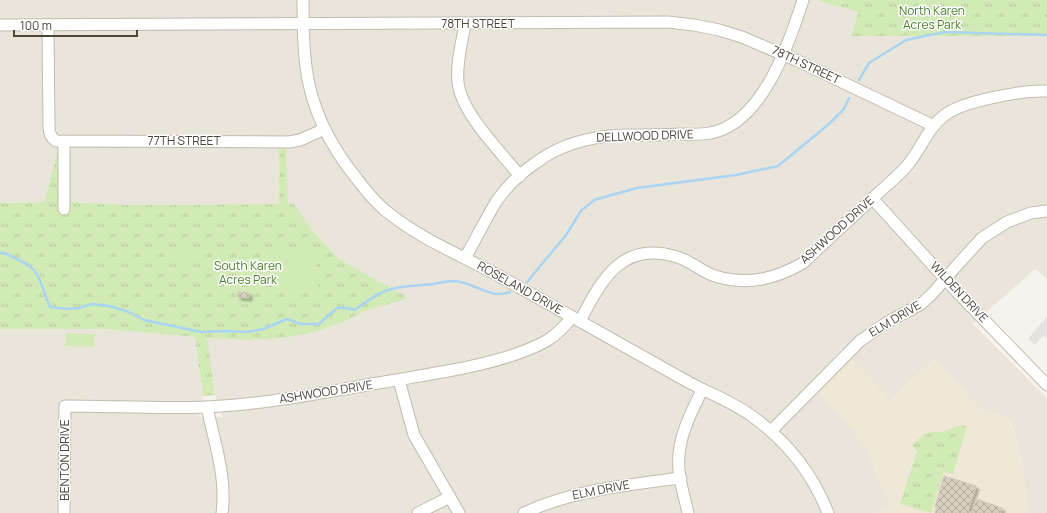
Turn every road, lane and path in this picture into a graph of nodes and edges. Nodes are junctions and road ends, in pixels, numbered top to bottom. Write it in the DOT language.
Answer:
graph roads {
  1 [pos="303,0"];
  2 [pos="803,0"];
  3 [pos="464,24"];
  4 [pos="0,25"];
  5 [pos="303,25"];
  6 [pos="48,26"];
  7 [pos="783,55"];
  8 [pos="1047,91"];
  9 [pos="934,126"];
  10 [pos="325,129"];
  11 [pos="64,141"];
  12 [pos="520,176"];
  13 [pos="872,198"];
  14 [pos="64,209"];
  15 [pos="1047,211"];
  16 [pos="465,258"];
  17 [pos="945,278"];
  18 [pos="576,319"];
  19 [pos="399,380"];
  20 [pos="1047,385"];
  21 [pos="702,390"];
  22 [pos="65,406"];
  23 [pos="207,407"];
  24 [pos="771,431"];
  25 [pos="681,478"];
  26 [pos="450,496"];
  27 [pos="64,513"];
  28 [pos="222,513"];
  29 [pos="418,513"];
  30 [pos="459,513"];
  31 [pos="524,513"];
  32 [pos="688,513"];
  33 [pos="828,513"];
  1 -- 5 [label="street, ROSELAND DRIVE"];
  2 -- 7 [label="street, DELLWOOD DRIVE"];
  3 -- 5 [label="street, 78TH STREET"];
  3 -- 7 [label="street, 78TH STREET"];
  3 -- 12 [label="street"];
  4 -- 6 [label="street, 78TH STREET"];
  5 -- 6 [label="street, 78TH STREET"];
  5 -- 10 [label="street, ROSELAND DRIVE"];
  6 -- 11 [label="street"];
  7 -- 9 [label="street, 78TH STREET"];
  7 -- 12 [label="street, DELLWOOD DRIVE"];
  8 -- 9 [label="street, ASHWOOD DRIVE"];
  9 -- 13 [label="street, ASHWOOD DRIVE"];
  10 -- 11 [label="street, 77TH STREET"];
  10 -- 16 [label="street, ROSELAND DRIVE"];
  11 -- 14 [label="street"];
  12 -- 16 [label="street, DELLWOOD DRIVE"];
  13 -- 17 [label="street, WILDEN DRIVE"];
  13 -- 18 [label="street, ASHWOOD DRIVE"];
  15 -- 17 [label="street, ELM DRIVE"];
  16 -- 18 [label="street, ROSELAND DRIVE"];
  17 -- 20 [label="street, WILDEN DRIVE"];
  17 -- 24 [label="street, ELM DRIVE"];
  18 -- 19 [label="street, ASHWOOD DRIVE"];
  18 -- 21 [label="street, ROSELAND DRIVE"];
  19 -- 23 [label="street, ASHWOOD DRIVE"];
  19 -- 26 [label="street"];
  21 -- 24 [label="street, ROSELAND DRIVE"];
  21 -- 25 [label="street"];
  22 -- 23 [label="street, ASHWOOD DRIVE"];
  22 -- 27 [label="street, BENTON DRIVE"];
  23 -- 28 [label="street"];
  24 -- 33 [label="street, ROSELAND DRIVE"];
  25 -- 31 [label="street, ELM DRIVE"];
  25 -- 32 [label="street"];
  26 -- 29 [label="street"];
  26 -- 30 [label="street"];
}
